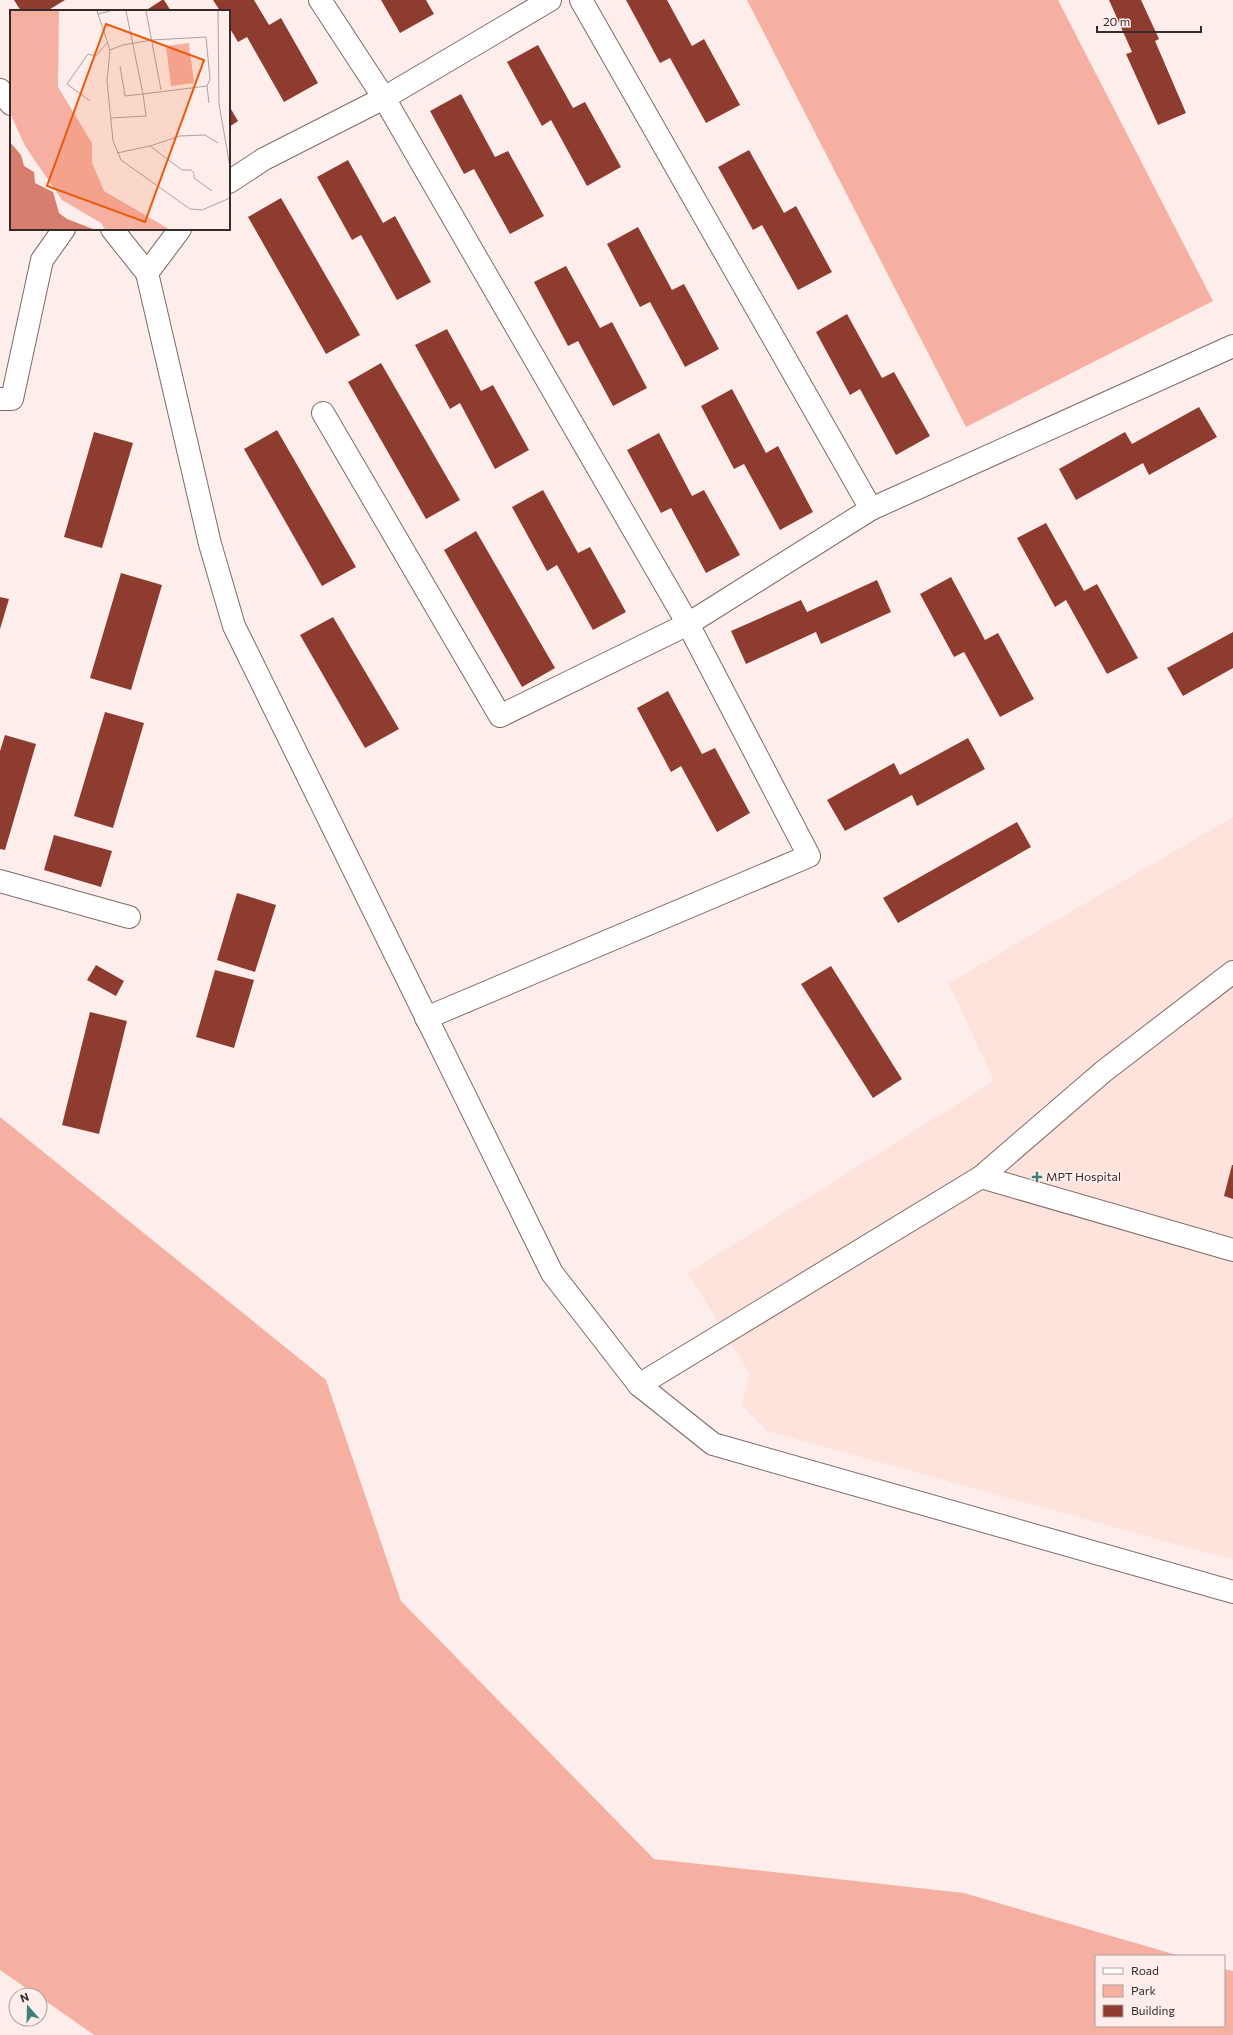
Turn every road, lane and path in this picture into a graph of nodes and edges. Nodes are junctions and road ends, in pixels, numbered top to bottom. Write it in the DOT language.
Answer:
graph roads {
  1 [pos="320,0"];
  2 [pos="550,0"];
  3 [pos="581,0"];
  4 [pos="0,90"];
  5 [pos="384,98"];
  6 [pos="10,103"];
  7 [pos="230,181"];
  8 [pos="63,230"];
  9 [pos="113,230"];
  10 [pos="179,230"];
  11 [pos="147,273"];
  12 [pos="1233,346"];
  13 [pos="0,399"];
  14 [pos="323,413"];
  15 [pos="871,509"];
  16 [pos="688,624"];
  17 [pos="0,881"];
  18 [pos="129,917"];
  19 [pos="1233,972"];
  20 [pos="426,1018"];
  21 [pos="981,1177"];
  22 [pos="1233,1250"];
  23 [pos="639,1385"];
  24 [pos="1233,1592"];
  1 -- 5 [label="street"];
  2 -- 5 [label="street"];
  3 -- 15 [label="street"];
  4 -- 6 [label="street"];
  5 -- 7 [label="street"];
  5 -- 16 [label="street"];
  8 -- 13 [label="street"];
  9 -- 11 [label="street"];
  10 -- 11 [label="street"];
  11 -- 20 [label="street"];
  12 -- 15 [label="street"];
  14 -- 16 [label="street"];
  15 -- 16 [label="street"];
  16 -- 20 [label="street"];
  17 -- 18 [label="street"];
  19 -- 21 [label="street"];
  20 -- 23 [label="street"];
  21 -- 22 [label="street"];
  21 -- 23 [label="street"];
  23 -- 24 [label="street"];
}
